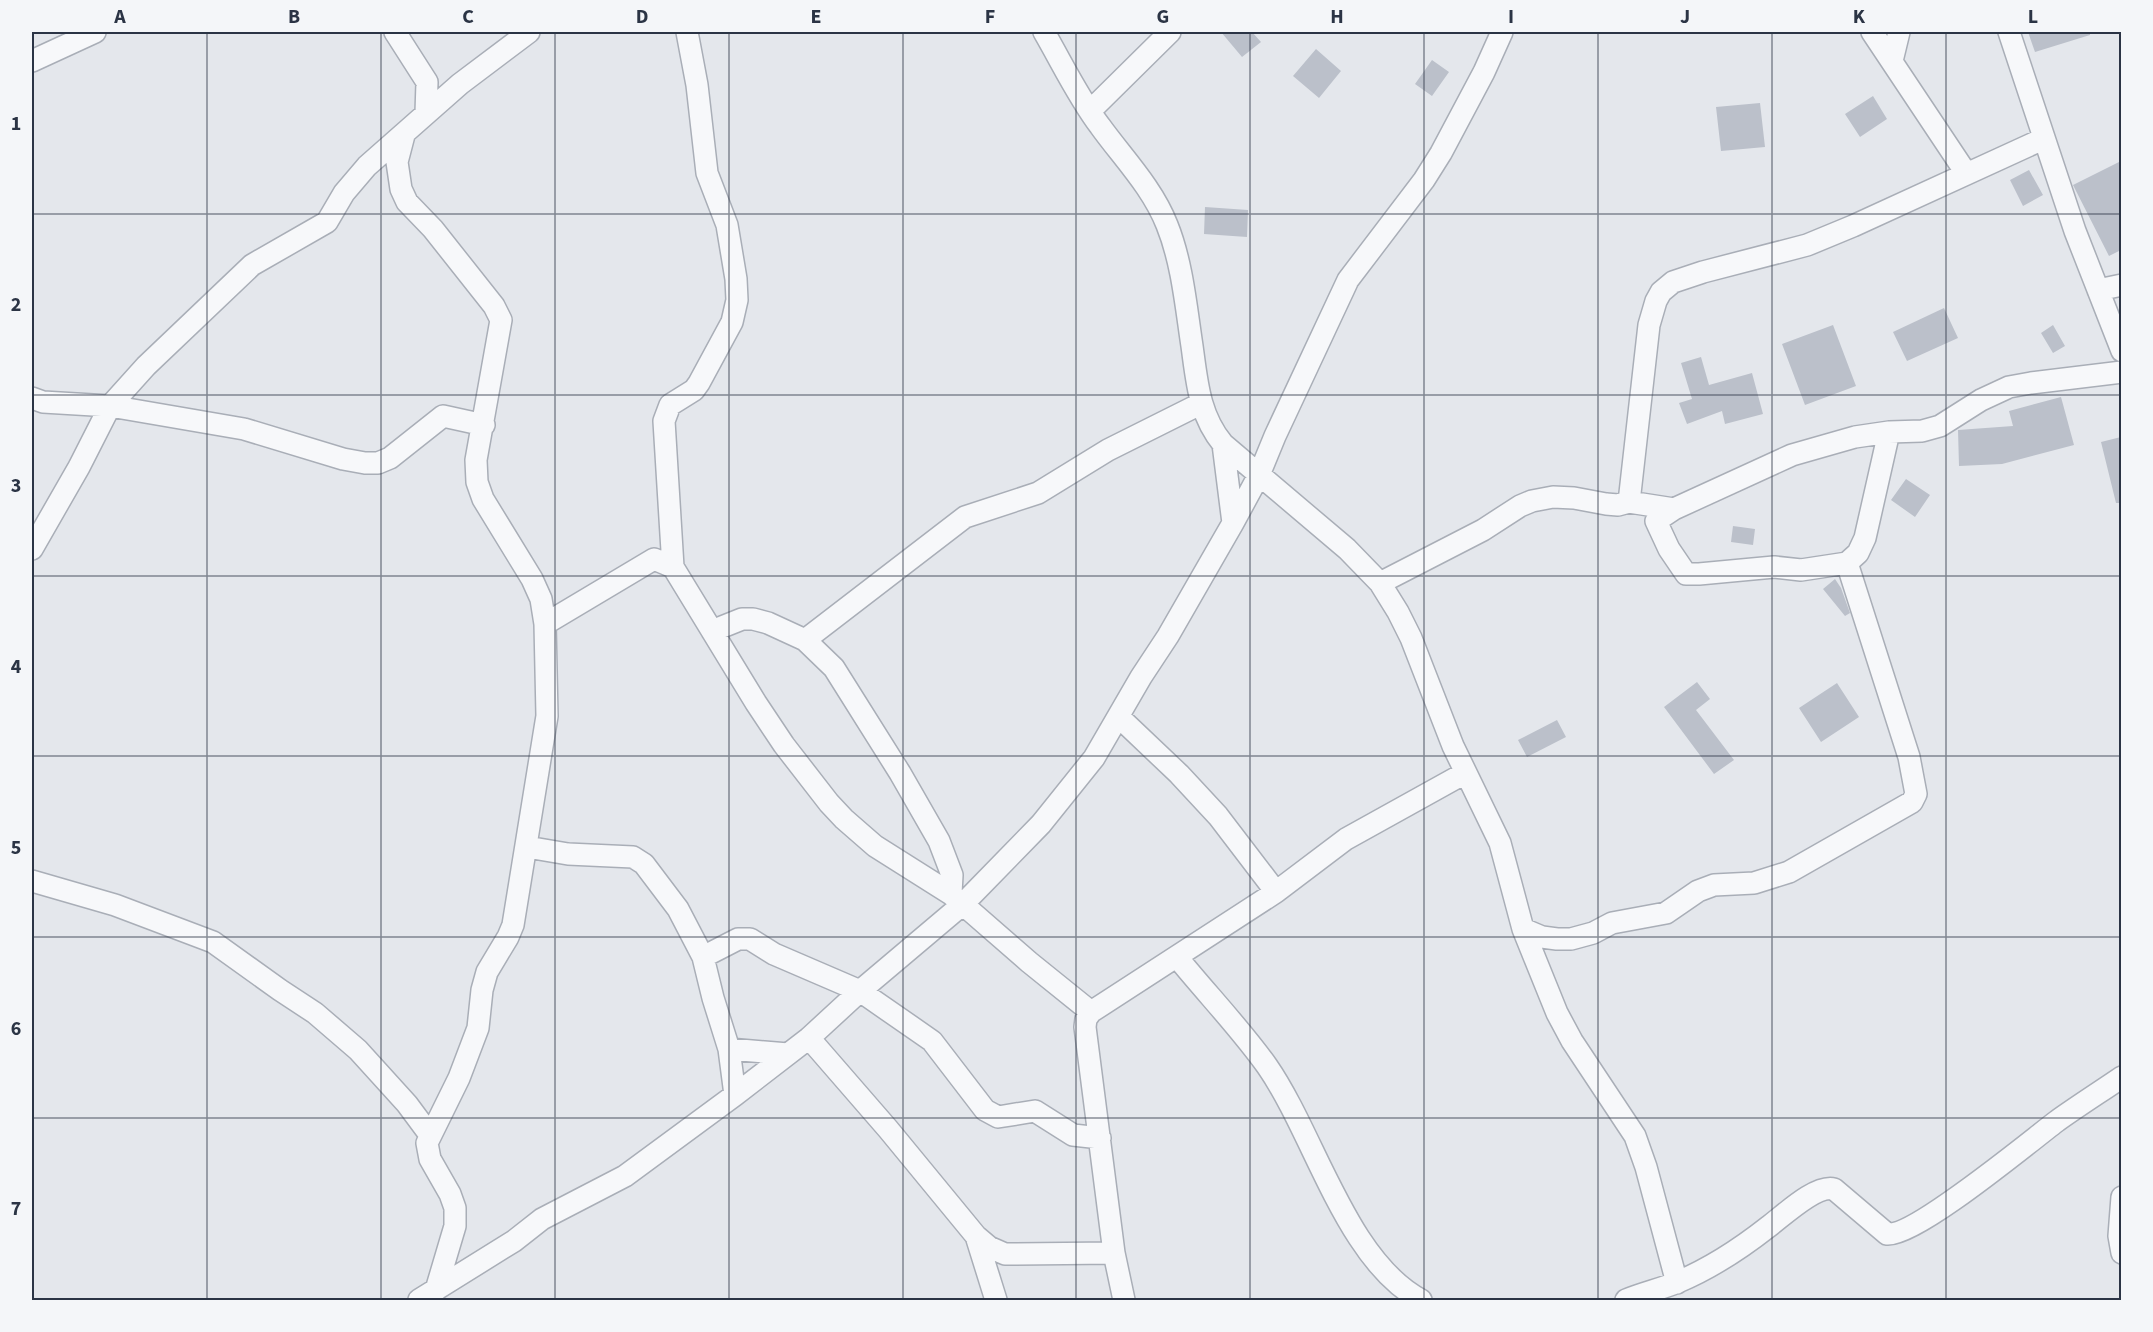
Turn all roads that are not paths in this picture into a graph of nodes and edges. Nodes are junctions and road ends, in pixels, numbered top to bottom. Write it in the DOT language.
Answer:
graph roads {
  1 [pos="95,32"];
  2 [pos="395,32"];
  3 [pos="529,32"];
  4 [pos="687,32"];
  5 [pos="1044,32"];
  6 [pos="1170,32"];
  7 [pos="1502,32"];
  8 [pos="1872,32"];
  9 [pos="1899,32"];
  10 [pos="2009,32"];
  11 [pos="32,61"];
  12 [pos="1892,61"];
  13 [pos="427,82"];
  14 [pos="460,84"];
  15 [pos="1090,111"];
  16 [pos="426,113"];
  17 [pos="404,135"];
  18 [pos="2043,139"];
  19 [pos="1966,173"];
  20 [pos="2121,285"];
  21 [pos="2098,290"];
  22 [pos="2121,351"];
  23 [pos="2121,372"];
  24 [pos="35,402"];
  25 [pos="1200,404"];
  26 [pos="110,406"];
  27 [pos="484,425"];
  28 [pos="1889,432"];
  29 [pos="1223,444"];
  30 [pos="1259,475"];
  31 [pos="1629,502"];
  32 [pos="1674,509"];
  33 [pos="1233,524"];
  34 [pos="32,549"];
  35 [pos="1847,563"];
  36 [pos="673,567"];
  37 [pos="1380,583"];
  38 [pos="545,624"];
  39 [pos="712,631"];
  40 [pos="805,640"];
  41 [pos="1119,717"];
  42 [pos="1465,773"];
  43 [pos="526,847"];
  44 [pos="32,881"];
  45 [pos="1276,892"];
  46 [pos="957,899"];
  47 [pos="1523,929"];
  48 [pos="703,957"];
  49 [pos="1177,957"];
  50 [pos="860,991"];
  51 [pos="1091,1012"];
  52 [pos="809,1038"];
  53 [pos="729,1049"];
  54 [pos="788,1054"];
  55 [pos="2121,1077"];
  56 [pos="735,1095"];
  57 [pos="430,1135"];
  58 [pos="1100,1138"];
  59 [pos="2121,1197"];
  60 [pos="976,1236"];
  61 [pos="1114,1253"];
  62 [pos="2121,1253"];
  63 [pos="1677,1283"];
  64 [pos="428,1295"];
  65 [pos="996,1300"];
  66 [pos="1124,1300"];
  67 [pos="1421,1300"];
  68 [pos="1626,1300"];
  1 -- 11 [label="street"];
  2 -- 13 [label="street"];
  3 -- 14 [label="street"];
  4 -- 36 [label="street"];
  5 -- 15 [label="street"];
  6 -- 15 [label="street"];
  7 -- 30 [label="street"];
  8 -- 12 [label="street"];
  9 -- 12 [label="street"];
  10 -- 18 [label="street"];
  12 -- 19 [label="street"];
  13 -- 14 [label="street"];
  13 -- 16 [label="street"];
  14 -- 16 [label="street"];
  15 -- 25 [label="street"];
  16 -- 17 [label="street"];
  17 -- 26 [label="street"];
  17 -- 27 [label="street"];
  18 -- 19 [label="street"];
  18 -- 21 [label="street"];
  19 -- 31 [label="street"];
  20 -- 21 [label="street"];
  21 -- 22 [label="street"];
  23 -- 28 [label="street"];
  24 -- 26 [label="street"];
  25 -- 29 [label="street"];
  25 -- 40 [label="street"];
  26 -- 27 [label="street"];
  26 -- 34 [label="street"];
  27 -- 38 [label="street"];
  28 -- 32 [label="street"];
  28 -- 35 [label="street"];
  29 -- 30 [label="street"];
  29 -- 33 [label="street"];
  30 -- 33 [label="street"];
  30 -- 37 [label="street"];
  31 -- 32 [label="street"];
  31 -- 37 [label="street"];
  32 -- 35 [label="street"];
  33 -- 41 [label="street"];
  35 -- 47 [label="street"];
  36 -- 38 [label="street"];
  36 -- 39 [label="street"];
  37 -- 42 [label="street"];
  38 -- 43 [label="street"];
  39 -- 40 [label="street"];
  39 -- 46 [label="street"];
  40 -- 46 [label="street"];
  41 -- 45 [label="street"];
  41 -- 46 [label="street"];
  42 -- 45 [label="street"];
  42 -- 47 [label="street"];
  43 -- 48 [label="street"];
  43 -- 57 [label="street"];
  44 -- 57 [label="street"];
  45 -- 49 [label="street"];
  46 -- 50 [label="street"];
  46 -- 51 [label="street"];
  47 -- 63 [label="street"];
  48 -- 50 [label="street"];
  48 -- 53 [label="street"];
  49 -- 51 [label="street"];
  49 -- 67 [label="street"];
  50 -- 52 [label="street"];
  50 -- 58 [label="street"];
  51 -- 58 [label="street"];
  52 -- 54 [label="street"];
  52 -- 60 [label="street"];
  53 -- 54 [label="street"];
  53 -- 56 [label="street"];
  54 -- 56 [label="street"];
  55 -- 63 [label="street"];
  56 -- 64 [label="street"];
  57 -- 64 [label="street"];
  58 -- 61 [label="street"];
  59 -- 62 [label="street"];
  60 -- 61 [label="street"];
  60 -- 65 [label="street"];
  61 -- 66 [label="street"];
  63 -- 68 [label="street"];
}
